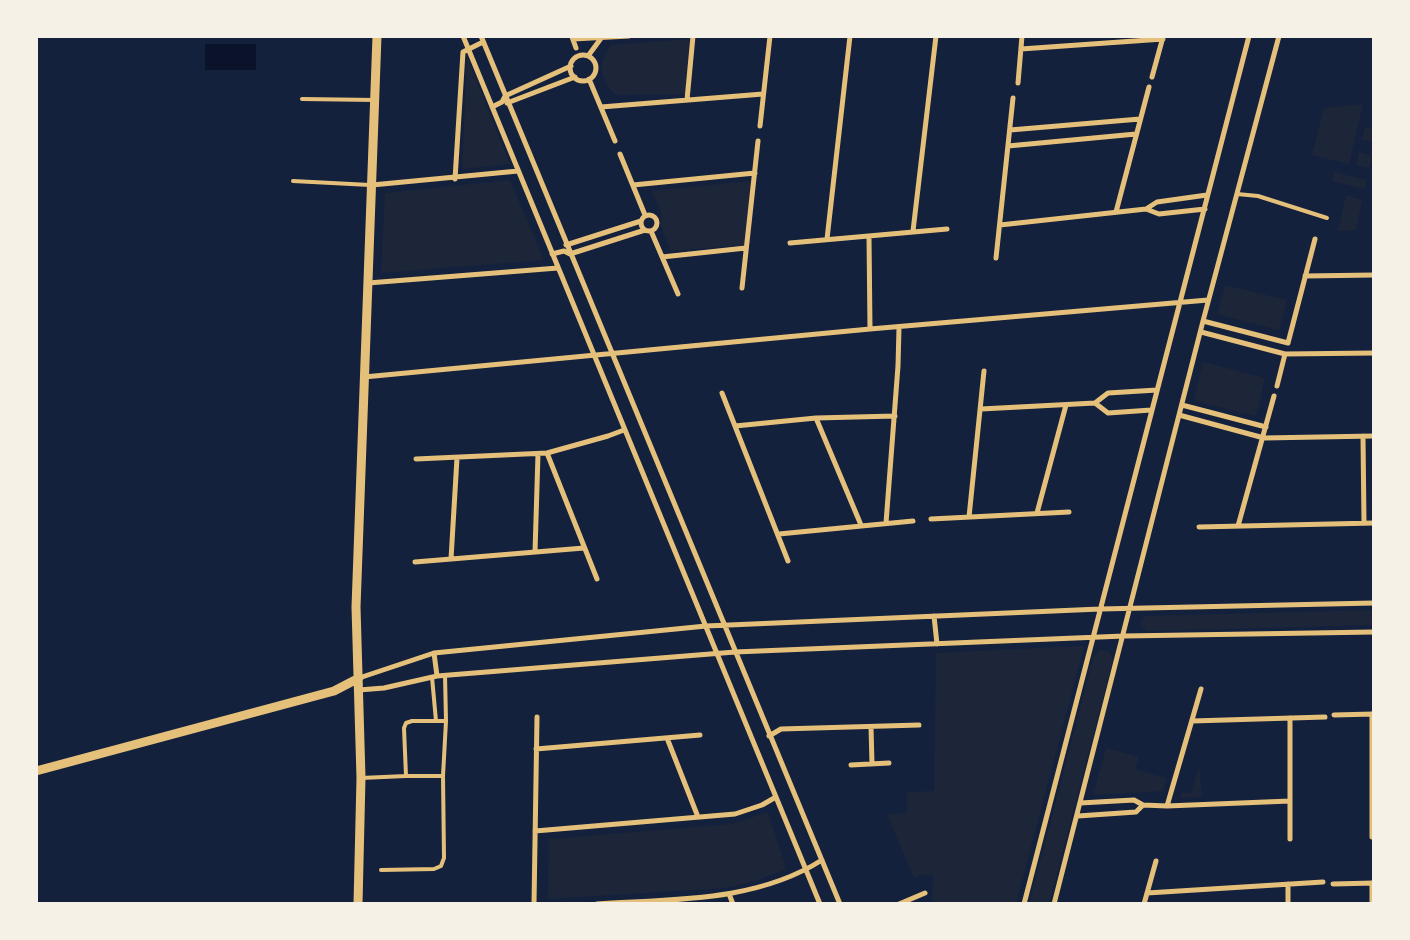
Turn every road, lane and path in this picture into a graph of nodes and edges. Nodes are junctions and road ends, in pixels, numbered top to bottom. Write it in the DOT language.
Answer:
graph roads {
  1 [pos="378,36"];
  2 [pos="463,36"];
  3 [pos="481,36"];
  4 [pos="629,36"];
  5 [pos="693,36"];
  6 [pos="770,36"];
  7 [pos="850,36"];
  8 [pos="936,36"];
  9 [pos="1022,36"];
  10 [pos="1249,36"];
  11 [pos="1279,36"];
  12 [pos="602,37"];
  13 [pos="1163,37"];
  14 [pos="572,38"];
  15 [pos="483,42"];
  16 [pos="468,48"];
  17 [pos="576,48"];
  18 [pos="1020,49"];
  19 [pos="588,56"];
  20 [pos="571,66"];
  21 [pos="575,77"];
  22 [pos="1152,77"];
  23 [pos="589,79"];
  24 [pos="1018,83"];
  25 [pos="1149,87"];
  26 [pos="763,94"];
  27 [pos="506,96"];
  28 [pos="1013,98"];
  29 [pos="302,99"];
  30 [pos="375,100"];
  31 [pos="687,100"];
  32 [pos="502,102"];
  33 [pos="509,104"];
  34 [pos="492,107"];
  35 [pos="601,107"];
  36 [pos="1140,119"];
  37 [pos="760,126"];
  38 [pos="1010,130"];
  39 [pos="1136,134"];
  40 [pos="614,141"];
  41 [pos="758,141"];
  42 [pos="1008,146"];
  43 [pos="620,154"];
  44 [pos="518,171"];
  45 [pos="755,173"];
  46 [pos="455,179"];
  47 [pos="293,181"];
  48 [pos="372,185"];
  49 [pos="633,185"];
  50 [pos="1237,194"];
  51 [pos="1207,195"];
  52 [pos="1146,209"];
  53 [pos="1205,209"];
  54 [pos="1116,212"];
  55 [pos="645,215"];
  56 [pos="1327,218"];
  57 [pos="641,221"];
  58 [pos="1000,225"];
  59 [pos="947,229"];
  60 [pos="645,230"];
  61 [pos="652,231"];
  62 [pos="913,231"];
  63 [pos="869,236"];
  64 [pos="827,239"];
  65 [pos="1315,239"];
  66 [pos="790,243"];
  67 [pos="566,244"];
  68 [pos="746,248"];
  69 [pos="564,250"];
  70 [pos="552,254"];
  71 [pos="570,254"];
  72 [pos="662,257"];
  73 [pos="996,258"];
  74 [pos="558,268"];
  75 [pos="1374,275"];
  76 [pos="1305,276"];
  77 [pos="368,283"];
  78 [pos="742,288"];
  79 [pos="678,294"];
  80 [pos="1208,300"];
  81 [pos="1179,304"];
  82 [pos="1203,321"];
  83 [pos="898,328"];
  84 [pos="870,329"];
  85 [pos="1200,332"];
  86 [pos="1374,353"];
  87 [pos="1285,354"];
  88 [pos="613,355"];
  89 [pos="594,356"];
  90 [pos="984,371"];
  91 [pos="364,377"];
  92 [pos="1277,386"];
  93 [pos="1156,390"];
  94 [pos="722,393"];
  95 [pos="1274,396"];
  96 [pos="1096,403"];
  97 [pos="1066,405"];
  98 [pos="1182,405"];
  99 [pos="982,409"];
  100 [pos="1151,410"];
  101 [pos="1179,415"];
  102 [pos="895,416"];
  103 [pos="816,418"];
  104 [pos="735,426"];
  105 [pos="1266,427"];
  106 [pos="624,430"];
  107 [pos="1362,436"];
  108 [pos="1374,436"];
  109 [pos="1264,438"];
  110 [pos="547,453"];
  111 [pos="538,454"];
  112 [pos="457,458"];
  113 [pos="416,459"];
  114 [pos="1069,512"];
  115 [pos="1037,513"];
  116 [pos="969,517"];
  117 [pos="931,519"];
  118 [pos="913,521"];
  119 [pos="886,523"];
  120 [pos="1364,523"];
  121 [pos="1374,523"];
  122 [pos="861,525"];
  123 [pos="1238,526"];
  124 [pos="1199,527"];
  125 [pos="779,534"];
  126 [pos="584,548"];
  127 [pos="535,552"];
  128 [pos="451,559"];
  129 [pos="788,561"];
  130 [pos="415,562"];
  131 [pos="597,579"];
  132 [pos="1374,603"];
  133 [pos="1131,608"];
  134 [pos="1100,609"];
  135 [pos="934,616"];
  136 [pos="724,625"];
  137 [pos="706,626"];
  138 [pos="1374,632"];
  139 [pos="1124,636"];
  140 [pos="1092,638"];
  141 [pos="937,644"];
  142 [pos="434,652"];
  143 [pos="735,652"];
  144 [pos="718,653"];
  145 [pos="445,675"];
  146 [pos="435,676"];
  147 [pos="359,678"];
  148 [pos="1201,689"];
  149 [pos="359,690"];
  150 [pos="334,691"];
  151 [pos="1373,714"];
  152 [pos="1334,716"];
  153 [pos="537,717"];
  154 [pos="1325,717"];
  155 [pos="1290,718"];
  156 [pos="436,721"];
  157 [pos="446,721"];
  158 [pos="1192,721"];
  159 [pos="919,725"];
  160 [pos="871,727"];
  161 [pos="700,734"];
  162 [pos="769,736"];
  163 [pos="667,738"];
  164 [pos="536,749"];
  165 [pos="889,763"];
  166 [pos="851,764"];
  167 [pos="872,764"];
  168 [pos="36,771"];
  169 [pos="406,776"];
  170 [pos="443,776"];
  171 [pos="360,778"];
  172 [pos="776,797"];
  173 [pos="1373,799"];
  174 [pos="1290,802"];
  175 [pos="1080,804"];
  176 [pos="1144,805"];
  177 [pos="1167,806"];
  178 [pos="1078,816"];
  179 [pos="698,818"];
  180 [pos="535,831"];
  181 [pos="1372,837"];
  182 [pos="1290,840"];
  183 [pos="822,860"];
  184 [pos="1156,861"];
  185 [pos="381,870"];
  186 [pos="806,870"];
  187 [pos="1323,882"];
  188 [pos="1373,883"];
  189 [pos="1288,884"];
  190 [pos="1333,884"];
  191 [pos="925,893"];
  192 [pos="1147,893"];
  193 [pos="729,894"];
  194 [pos="689,897"];
  195 [pos="611,903"];
  196 [pos="358,904"];
  197 [pos="534,904"];
  198 [pos="597,904"];
  199 [pos="688,904"];
  200 [pos="733,904"];
  201 [pos="820,904"];
  202 [pos="840,904"];
  203 [pos="900,904"];
  204 [pos="1024,904"];
  205 [pos="1054,904"];
  206 [pos="1144,904"];
  207 [pos="1288,904"];
  208 [pos="1372,904"];
  1 -- 30 [label="street"];
  2 -- 16 [label="street"];
  3 -- 15 [label="street"];
  4 -- 12 [label="street"];
  5 -- 31 [label="street"];
  6 -- 26 [label="street"];
  7 -- 64 [label="street"];
  8 -- 62 [label="street"];
  9 -- 18 [label="street"];
  10 -- 51 [label="street"];
  11 -- 50 [label="street"];
  12 -- 14 [label="street"];
  12 -- 19 [label="street"];
  13 -- 18 [label="street"];
  13 -- 22 [label="street"];
  14 -- 17 [label="street"];
  15 -- 16 [label="street"];
  15 -- 27 [label="street"];
  16 -- 34 [label="street"];
  16 -- 46 [label="street"];
  18 -- 24 [label="street"];
  19 -- 20 [label="street"];
  19 -- 23 [label="street"];
  20 -- 21 [label="street"];
  20 -- 27 [label="street"];
  21 -- 23 [label="street"];
  21 -- 33 [label="street"];
  23 -- 35 [label="street"];
  25 -- 36 [label="street"];
  26 -- 31 [label="street"];
  26 -- 37 [label="street"];
  27 -- 32 [label="street"];
  27 -- 33 [label="street"];
  28 -- 38 [label="street"];
  29 -- 30 [label="lane"];
  30 -- 48 [label="street"];
  31 -- 35 [label="street"];
  32 -- 33 [label="street"];
  32 -- 34 [label="street"];
  33 -- 67 [label="street"];
  34 -- 44 [label="street"];
  35 -- 40 [label="street"];
  36 -- 38 [label="street"];
  36 -- 39 [label="street"];
  38 -- 42 [label="street"];
  39 -- 42 [label="street"];
  39 -- 54 [label="street"];
  41 -- 45 [label="street"];
  42 -- 58 [label="street"];
  43 -- 49 [label="street"];
  44 -- 46 [label="street"];
  44 -- 70 [label="street"];
  45 -- 49 [label="street"];
  45 -- 68 [label="street"];
  46 -- 48 [label="street"];
  47 -- 48 [label="lane"];
  48 -- 77 [label="street"];
  49 -- 55 [label="street"];
  50 -- 56 [label="lane"];
  50 -- 80 [label="street"];
  51 -- 52 [label="street"];
  51 -- 53 [label="street"];
  52 -- 53 [label="street"];
  52 -- 54 [label="street"];
  53 -- 81 [label="street"];
  54 -- 58 [label="street"];
  55 -- 57 [label="street"];
  55 -- 61 [label="street"];
  57 -- 60 [label="street"];
  57 -- 67 [label="street"];
  58 -- 73 [label="street"];
  59 -- 62 [label="street"];
  60 -- 61 [label="street"];
  60 -- 71 [label="street"];
  61 -- 72 [label="street"];
  62 -- 63 [label="street"];
  63 -- 64 [label="street"];
  63 -- 84 [label="street"];
  64 -- 66 [label="street"];
  65 -- 76 [label="street"];
  67 -- 69 [label="street"];
  67 -- 71 [label="street"];
  68 -- 72 [label="street"];
  68 -- 78 [label="street"];
  69 -- 70 [label="street"];
  69 -- 71 [label="street"];
  70 -- 74 [label="street"];
  71 -- 88 [label="street"];
  72 -- 79 [label="street"];
  74 -- 77 [label="street"];
  74 -- 89 [label="street"];
  75 -- 76 [label="street"];
  76 -- 82 [label="street"];
  77 -- 91 [label="street"];
  80 -- 81 [label="street"];
  80 -- 82 [label="street"];
  81 -- 83 [label="street"];
  81 -- 93 [label="street"];
  82 -- 85 [label="street"];
  83 -- 84 [label="street"];
  83 -- 102 [label="street"];
  84 -- 88 [label="street"];
  85 -- 87 [label="street"];
  85 -- 98 [label="street"];
  86 -- 87 [label="street"];
  87 -- 92 [label="street"];
  88 -- 89 [label="street"];
  88 -- 136 [label="street"];
  89 -- 91 [label="street"];
  89 -- 106 [label="street"];
  90 -- 99 [label="street"];
  91 -- 147 [label="street"];
  93 -- 96 [label="street"];
  93 -- 100 [label="street"];
  94 -- 104 [label="street"];
  95 -- 105 [label="street"];
  96 -- 97 [label="street"];
  96 -- 100 [label="street"];
  97 -- 99 [label="street"];
  97 -- 115 [label="street"];
  98 -- 101 [label="street"];
  98 -- 105 [label="street"];
  99 -- 116 [label="street"];
  100 -- 134 [label="street"];
  101 -- 109 [label="street"];
  101 -- 133 [label="street"];
  102 -- 103 [label="street"];
  102 -- 119 [label="street"];
  103 -- 104 [label="street"];
  103 -- 122 [label="street"];
  104 -- 125 [label="street"];
  105 -- 109 [label="street"];
  106 -- 110 [label="street"];
  106 -- 137 [label="street"];
  107 -- 108 [label="street"];
  107 -- 109 [label="street"];
  107 -- 120 [label="street"];
  109 -- 123 [label="street"];
  110 -- 111 [label="street"];
  110 -- 126 [label="street"];
  111 -- 112 [label="street"];
  111 -- 127 [label="street"];
  112 -- 113 [label="street"];
  112 -- 128 [label="street"];
  114 -- 115 [label="street"];
  115 -- 116 [label="street"];
  116 -- 117 [label="street"];
  118 -- 119 [label="street"];
  119 -- 122 [label="street"];
  120 -- 121 [label="street"];
  120 -- 123 [label="street"];
  122 -- 125 [label="street"];
  123 -- 124 [label="street"];
  125 -- 129 [label="street"];
  126 -- 127 [label="street"];
  126 -- 131 [label="street"];
  127 -- 128 [label="street"];
  128 -- 130 [label="street"];
  132 -- 133 [label="street"];
  133 -- 134 [label="street"];
  133 -- 139 [label="street"];
  134 -- 135 [label="street"];
  134 -- 140 [label="street"];
  135 -- 136 [label="street"];
  135 -- 141 [label="street"];
  136 -- 137 [label="street"];
  136 -- 143 [label="street"];
  137 -- 142 [label="street"];
  137 -- 144 [label="street"];
  138 -- 139 [label="street"];
  139 -- 140 [label="street"];
  139 -- 175 [label="street"];
  140 -- 141 [label="street"];
  140 -- 204 [label="street"];
  141 -- 143 [label="street"];
  142 -- 146 [label="street"];
  142 -- 147 [label="street"];
  143 -- 144 [label="street"];
  143 -- 162 [label="street"];
  144 -- 145 [label="street"];
  144 -- 172 [label="street"];
  145 -- 146 [label="street"];
  145 -- 157 [label="lane"];
  146 -- 149 [label="street"];
  146 -- 156 [label="lane"];
  147 -- 149 [label="street"];
  147 -- 150 [label="street"];
  148 -- 158 [label="street"];
  149 -- 150 [label="street"];
  149 -- 171 [label="street"];
  150 -- 168 [label="street"];
  151 -- 152 [label="street"];
  151 -- 173 [label="street"];
  153 -- 164 [label="street"];
  154 -- 155 [label="street"];
  155 -- 158 [label="street"];
  155 -- 174 [label="street"];
  156 -- 157 [label="lane"];
  156 -- 169 [label="lane"];
  157 -- 170 [label="lane"];
  158 -- 177 [label="street"];
  159 -- 160 [label="street"];
  160 -- 162 [label="street"];
  160 -- 167 [label="street"];
  161 -- 163 [label="street"];
  162 -- 183 [label="street"];
  163 -- 164 [label="street"];
  163 -- 179 [label="street"];
  164 -- 180 [label="street"];
  165 -- 167 [label="street"];
  166 -- 167 [label="street"];
  169 -- 170 [label="lane"];
  169 -- 171 [label="lane"];
  170 -- 185 [label="lane"];
  171 -- 196 [label="street"];
  172 -- 179 [label="street"];
  172 -- 186 [label="street"];
  173 -- 181 [label="street"];
  174 -- 177 [label="street"];
  174 -- 182 [label="street"];
  175 -- 176 [label="street"];
  175 -- 178 [label="street"];
  176 -- 177 [label="street"];
  176 -- 178 [label="street"];
  178 -- 205 [label="street"];
  179 -- 180 [label="street"];
  180 -- 197 [label="street"];
  183 -- 186 [label="street"];
  183 -- 202 [label="street"];
  184 -- 192 [label="street"];
  186 -- 193 [label="street"];
  186 -- 201 [label="street"];
  187 -- 189 [label="street"];
  188 -- 190 [label="street"];
  188 -- 208 [label="street"];
  189 -- 192 [label="street"];
  189 -- 207 [label="street"];
  191 -- 203 [label="street"];
  192 -- 206 [label="street"];
  193 -- 194 [label="street"];
  193 -- 200 [label="street"];
  194 -- 195 [label="street"];
  194 -- 199 [label="street"];
  195 -- 198 [label="street"];
}
